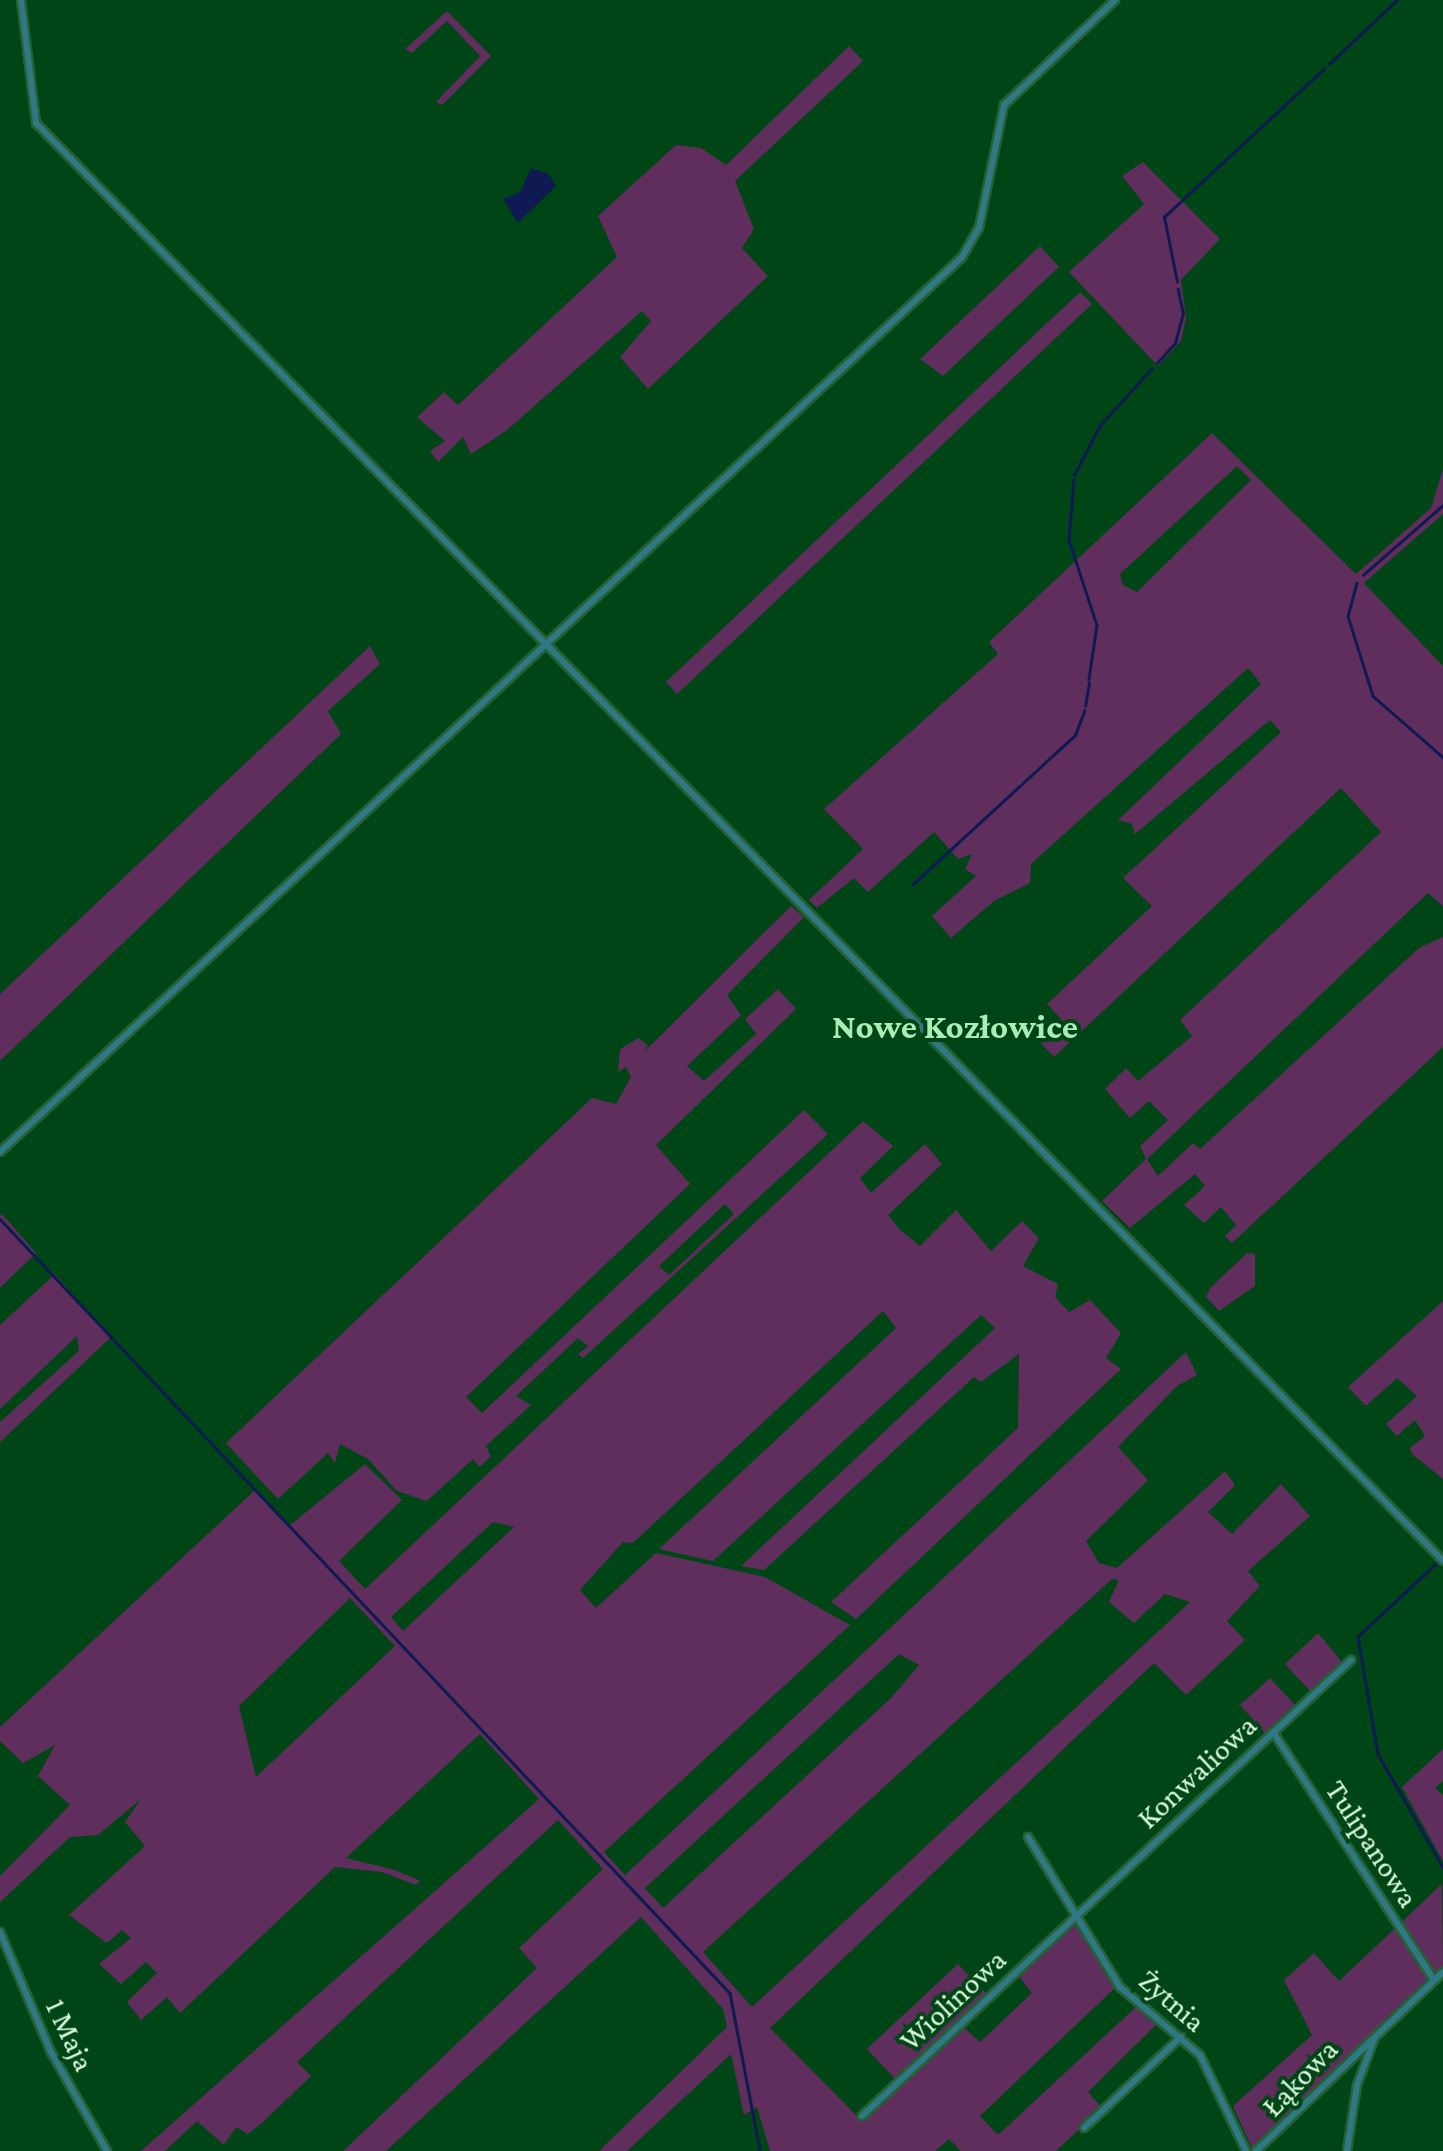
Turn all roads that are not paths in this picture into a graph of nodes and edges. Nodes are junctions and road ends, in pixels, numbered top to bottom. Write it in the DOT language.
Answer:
graph roads {
  1 [pos="21,0"];
  2 [pos="1115,0"];
  3 [pos="549,644"];
  4 [pos="0,1152"];
  5 [pos="1443,1562"];
  6 [pos="1351,1660"];
  7 [pos="1273,1732"];
  8 [pos="1028,1837"];
  9 [pos="1074,1918"];
  10 [pos="0,1932"];
  11 [pos="1443,1972"];
  12 [pos="1434,1980"];
  13 [pos="1181,2037"];
  14 [pos="1375,2037"];
  15 [pos="862,2116"];
  16 [pos="1084,2128"];
  17 [pos="107,2151"];
  18 [pos="1246,2151"];
  19 [pos="1256,2151"];
  20 [pos="1346,2151"];
  1 -- 3 [label="street"];
  2 -- 3 [label="street"];
  3 -- 4 [label="street"];
  3 -- 5 [label="street"];
  6 -- 7 [label="street, Konwaliowa"];
  7 -- 9 [label="street, Konwaliowa"];
  7 -- 12 [label="street, Tulipanowa"];
  8 -- 9 [label="street, Żytnia"];
  9 -- 13 [label="street, Żytnia"];
  9 -- 15 [label="street, Wiolinowa"];
  10 -- 17 [label="street, 1 Maja"];
  11 -- 12 [label="street, Łąkowa"];
  12 -- 14 [label="street, Łąkowa"];
  13 -- 16 [label="street"];
  13 -- 18 [label="street, Żytnia"];
  14 -- 19 [label="street, Łąkowa"];
  14 -- 20 [label="street"];
}
